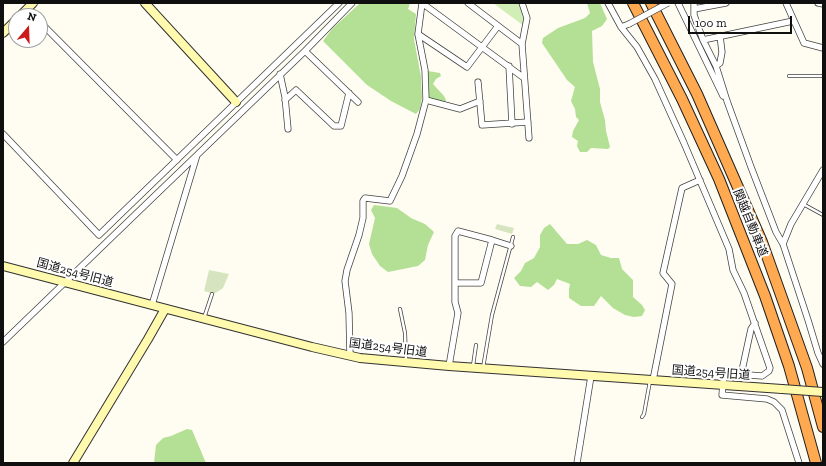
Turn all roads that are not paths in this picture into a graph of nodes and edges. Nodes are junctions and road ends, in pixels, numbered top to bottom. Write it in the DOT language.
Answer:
graph roads {
  1 [pos="145,3"];
  2 [pos="339,3"];
  3 [pos="352,3"];
  4 [pos="422,3"];
  5 [pos="468,3"];
  6 [pos="522,3"];
  7 [pos="608,3"];
  8 [pos="633,3"];
  9 [pos="651,3"];
  10 [pos="668,3"];
  11 [pos="678,3"];
  12 [pos="726,3"];
  13 [pos="786,3"];
  14 [pos="818,3"];
  15 [pos="823,4"];
  16 [pos="694,6"];
  17 [pos="793,21"];
  18 [pos="498,26"];
  19 [pos="621,27"];
  20 [pos="48,30"];
  21 [pos="418,34"];
  22 [pos="720,36"];
  23 [pos="703,40"];
  24 [pos="522,44"];
  25 [pos="482,48"];
  26 [pos="823,48"];
  27 [pos="305,50"];
  28 [pos="509,66"];
  29 [pos="716,66"];
  30 [pos="280,74"];
  31 [pos="789,76"];
  32 [pos="823,76"];
  33 [pos="524,78"];
  34 [pos="478,82"];
  35 [pos="349,93"];
  36 [pos="285,100"];
  37 [pos="426,100"];
  38 [pos="480,101"];
  39 [pos="727,101"];
  40 [pos="236,102"];
  41 [pos="358,102"];
  42 [pos="244,110"];
  43 [pos="528,122"];
  44 [pos="512,124"];
  45 [pos="288,129"];
  46 [pos="3,134"];
  47 [pos="528,138"];
  48 [pos="197,155"];
  49 [pos="177,160"];
  50 [pos="823,170"];
  51 [pos="700,180"];
  52 [pos="803,204"];
  53 [pos="823,216"];
  54 [pos="513,237"];
  55 [pos="492,240"];
  56 [pos="783,244"];
  57 [pos="511,246"];
  58 [pos="3,266"];
  59 [pos="65,283"];
  60 [pos="456,283"];
  61 [pos="212,294"];
  62 [pos="152,305"];
  63 [pos="165,308"];
  64 [pos="400,309"];
  65 [pos="204,319"];
  66 [pos="755,323"];
  67 [pos="3,342"];
  68 [pos="476,345"];
  69 [pos="350,356"];
  70 [pos="406,363"];
  71 [pos="823,364"];
  72 [pos="449,366"];
  73 [pos="472,368"];
  74 [pos="482,368"];
  75 [pos="741,374"];
  76 [pos="591,376"];
  77 [pos="651,380"];
  78 [pos="722,386"];
  79 [pos="823,392"];
  80 [pos="642,417"];
  81 [pos="823,427"];
  82 [pos="73,463"];
  83 [pos="577,463"];
  84 [pos="798,463"];
  85 [pos="816,463"];
  1 -- 40 [label="street"];
  2 -- 40 [label="street"];
  3 -- 27 [label="street"];
  4 -- 21 [label="street"];
  4 -- 25 [label="street"];
  5 -- 18 [label="street"];
  6 -- 24 [label="street"];
  7 -- 19 [label="street"];
  8 -- 85 [label="highway, 関越自動車道"];
  9 -- 81 [label="highway, 関越自動車道"];
  10 -- 19 [label="street, bridge"];
  11 -- 39 [label="street"];
  12 -- 16 [label="street"];
  13 -- 17 [label="street"];
  14 -- 15 [label="street"];
  16 -- 23 [label="street"];
  17 -- 22 [label="street"];
  17 -- 26 [label="street"];
  18 -- 24 [label="street"];
  18 -- 25 [label="street"];
  19 -- 51 [label="street"];
  20 -- 49 [label="street"];
  21 -- 25 [label="street"];
  21 -- 37 [label="street"];
  22 -- 23 [label="street"];
  22 -- 29 [label="street"];
  23 -- 29 [label="street"];
  24 -- 33 [label="street"];
  25 -- 28 [label="street"];
  27 -- 30 [label="street"];
  27 -- 35 [label="street"];
  28 -- 33 [label="street"];
  28 -- 44 [label="street"];
  29 -- 39 [label="street"];
  30 -- 36 [label="street"];
  30 -- 42 [label="street"];
  31 -- 32 [label="lane"];
  33 -- 43 [label="street"];
  34 -- 38 [label="street"];
  35 -- 36 [label="street"];
  35 -- 41 [label="street"];
  36 -- 45 [label="street"];
  37 -- 38 [label="street"];
  37 -- 69 [label="street"];
  38 -- 44 [label="street"];
  39 -- 56 [label="street"];
  40 -- 42 [label="street"];
  40 -- 49 [label="street"];
  42 -- 48 [label="street"];
  43 -- 44 [label="street"];
  43 -- 47 [label="street"];
  46 -- 49 [label="street"];
  48 -- 59 [label="street"];
  48 -- 62 [label="street"];
  50 -- 52 [label="street"];
  51 -- 66 [label="street"];
  51 -- 77 [label="street"];
  52 -- 53 [label="lane"];
  52 -- 56 [label="street"];
  54 -- 57 [label="lane"];
  55 -- 57 [label="street"];
  55 -- 60 [label="street"];
  55 -- 60 [label="street"];
  56 -- 71 [label="street"];
  57 -- 74 [label="lane"];
  58 -- 59 [label="street, 国道254号旧道"];
  59 -- 62 [label="street, 国道254号旧道"];
  59 -- 67 [label="street"];
  60 -- 72 [label="street"];
  61 -- 65 [label="lane"];
  62 -- 63 [label="street, 国道254号旧道"];
  63 -- 65 [label="street, 国道254号旧道"];
  63 -- 82 [label="street"];
  64 -- 70 [label="lane"];
  65 -- 69 [label="street, 国道254号旧道"];
  66 -- 75 [label="street"];
  66 -- 75 [label="street"];
  68 -- 73 [label="lane"];
  69 -- 70 [label="street, 国道254号旧道"];
  70 -- 72 [label="street, 国道254号旧道"];
  72 -- 73 [label="street, 国道254号旧道"];
  73 -- 74 [label="street, 国道254号旧道"];
  74 -- 76 [label="street, 国道254号旧道"];
  75 -- 78 [label="street"];
  76 -- 77 [label="street, 国道254号旧道"];
  76 -- 83 [label="street"];
  77 -- 78 [label="street, 国道254号旧道"];
  77 -- 80 [label="lane"];
  78 -- 79 [label="street, 国道254号旧道, bridge"];
  78 -- 84 [label="street"];
}
